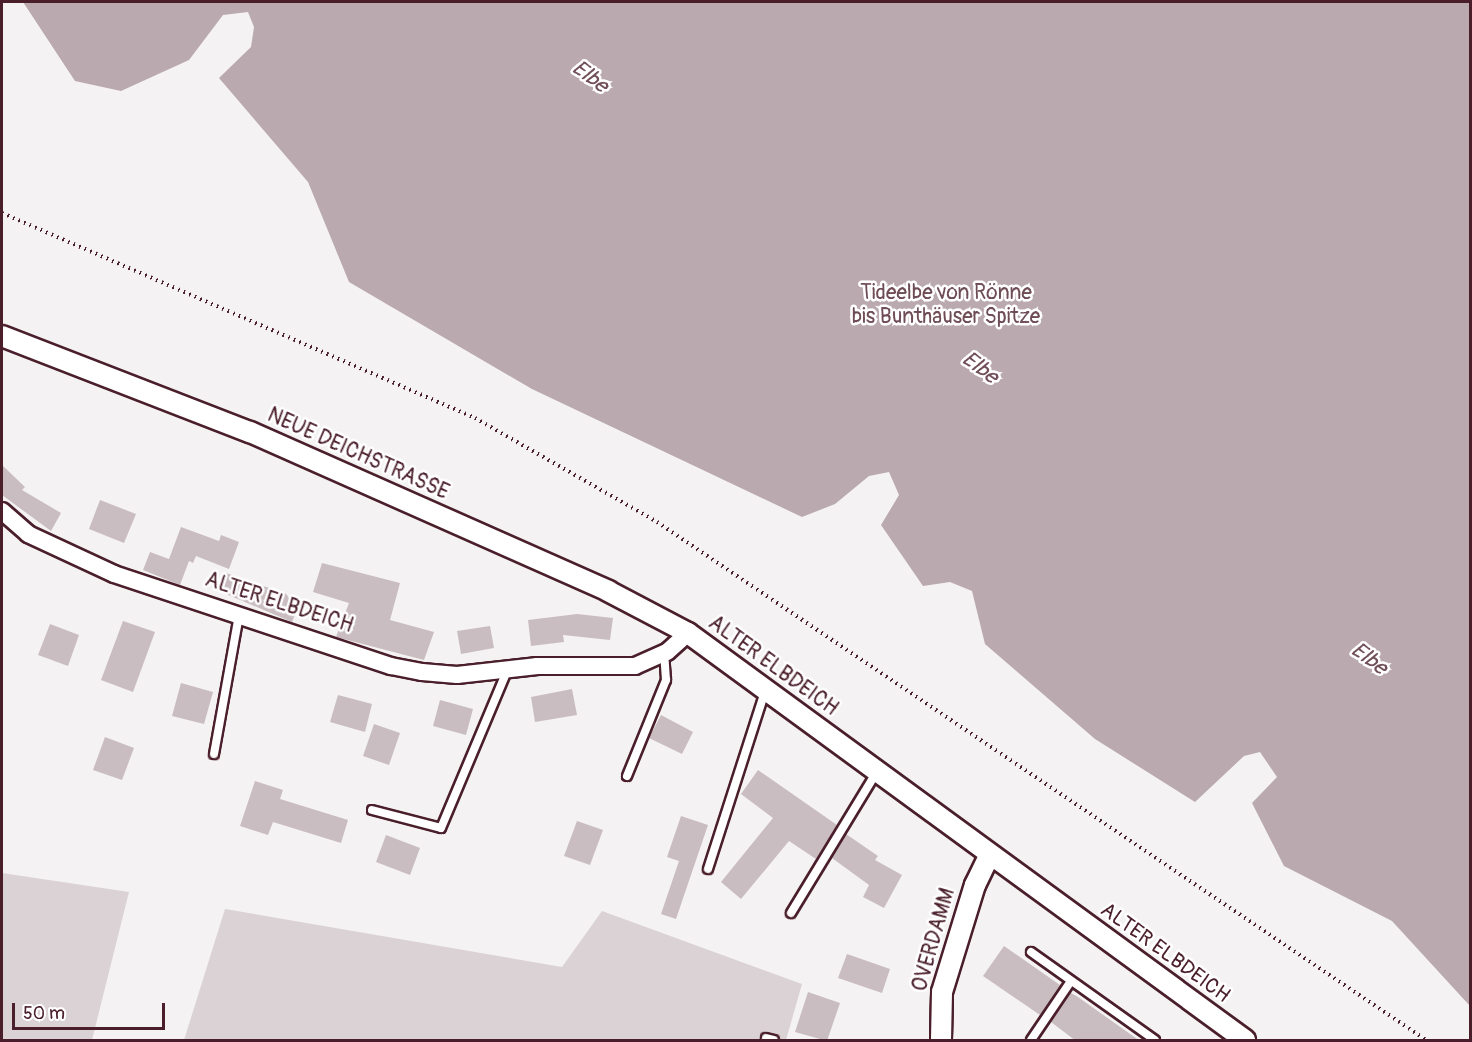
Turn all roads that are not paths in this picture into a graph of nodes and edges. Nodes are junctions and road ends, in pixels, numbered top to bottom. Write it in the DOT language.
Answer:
graph roads {
  1 [pos="2,336"];
  2 [pos="2,510"];
  3 [pos="239,615"];
  4 [pos="688,633"];
  5 [pos="664,653"];
  6 [pos="508,669"];
  7 [pos="765,691"];
  8 [pos="214,754"];
  9 [pos="876,772"];
  10 [pos="627,776"];
  11 [pos="372,810"];
  12 [pos="989,856"];
  13 [pos="708,869"];
  14 [pos="791,913"];
  15 [pos="1031,952"];
  16 [pos="1071,981"];
  17 [pos="1240,1039"];
  18 [pos="940,1041"];
  19 [pos="1031,1041"];
  20 [pos="1155,1041"];
  1 -- 4 [label="street, NEUE DEICHSTRASSE"];
  2 -- 3 [label="street, ALTER ELBDEICH"];
  3 -- 6 [label="street, ALTER ELBDEICH"];
  3 -- 8 [label="lane"];
  4 -- 5 [label="street, ALTER ELBDEICH"];
  4 -- 7 [label="street, ALTER ELBDEICH"];
  5 -- 6 [label="street, ALTER ELBDEICH"];
  5 -- 10 [label="lane"];
  6 -- 11 [label="lane"];
  7 -- 9 [label="street, ALTER ELBDEICH"];
  7 -- 13 [label="lane"];
  9 -- 12 [label="street, ALTER ELBDEICH"];
  9 -- 14 [label="lane"];
  12 -- 17 [label="street, ALTER ELBDEICH"];
  12 -- 18 [label="street, OVERDAMM"];
  15 -- 16 [label="lane"];
  16 -- 19 [label="lane"];
  16 -- 20 [label="lane"];
}
